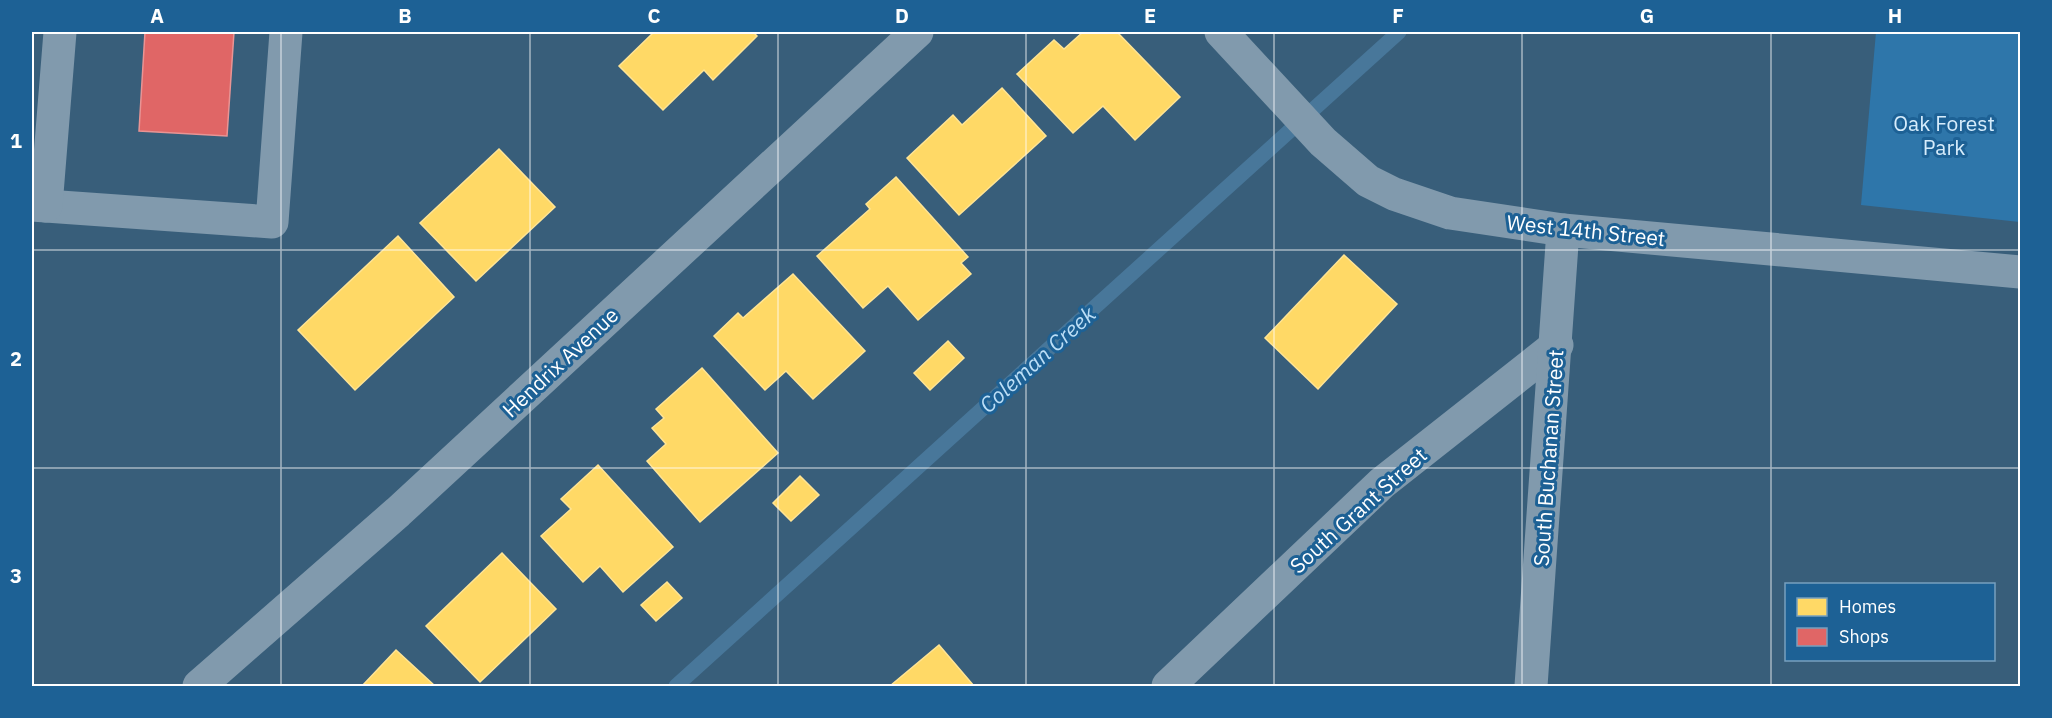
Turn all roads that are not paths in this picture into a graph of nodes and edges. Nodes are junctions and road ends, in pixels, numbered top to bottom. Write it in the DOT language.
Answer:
graph roads {
  1 [pos="286,32"];
  2 [pos="917,32"];
  3 [pos="1221,32"];
  4 [pos="50,43"];
  5 [pos="39,206"];
  6 [pos="1563,230"];
  7 [pos="2020,272"];
  8 [pos="1557,345"];
  9 [pos="199,687"];
  10 [pos="1168,687"];
  11 [pos="1531,687"];
  1 -- 5 [label="street"];
  2 -- 9 [label="street, Hendrix Avenue"];
  3 -- 6 [label="street, West 14th Street"];
  4 -- 5 [label="street"];
  6 -- 7 [label="street, West 14th Street"];
  6 -- 8 [label="street, South Buchanan Street"];
  8 -- 10 [label="street, South Grant Street"];
  8 -- 11 [label="street, South Buchanan Street"];
}
